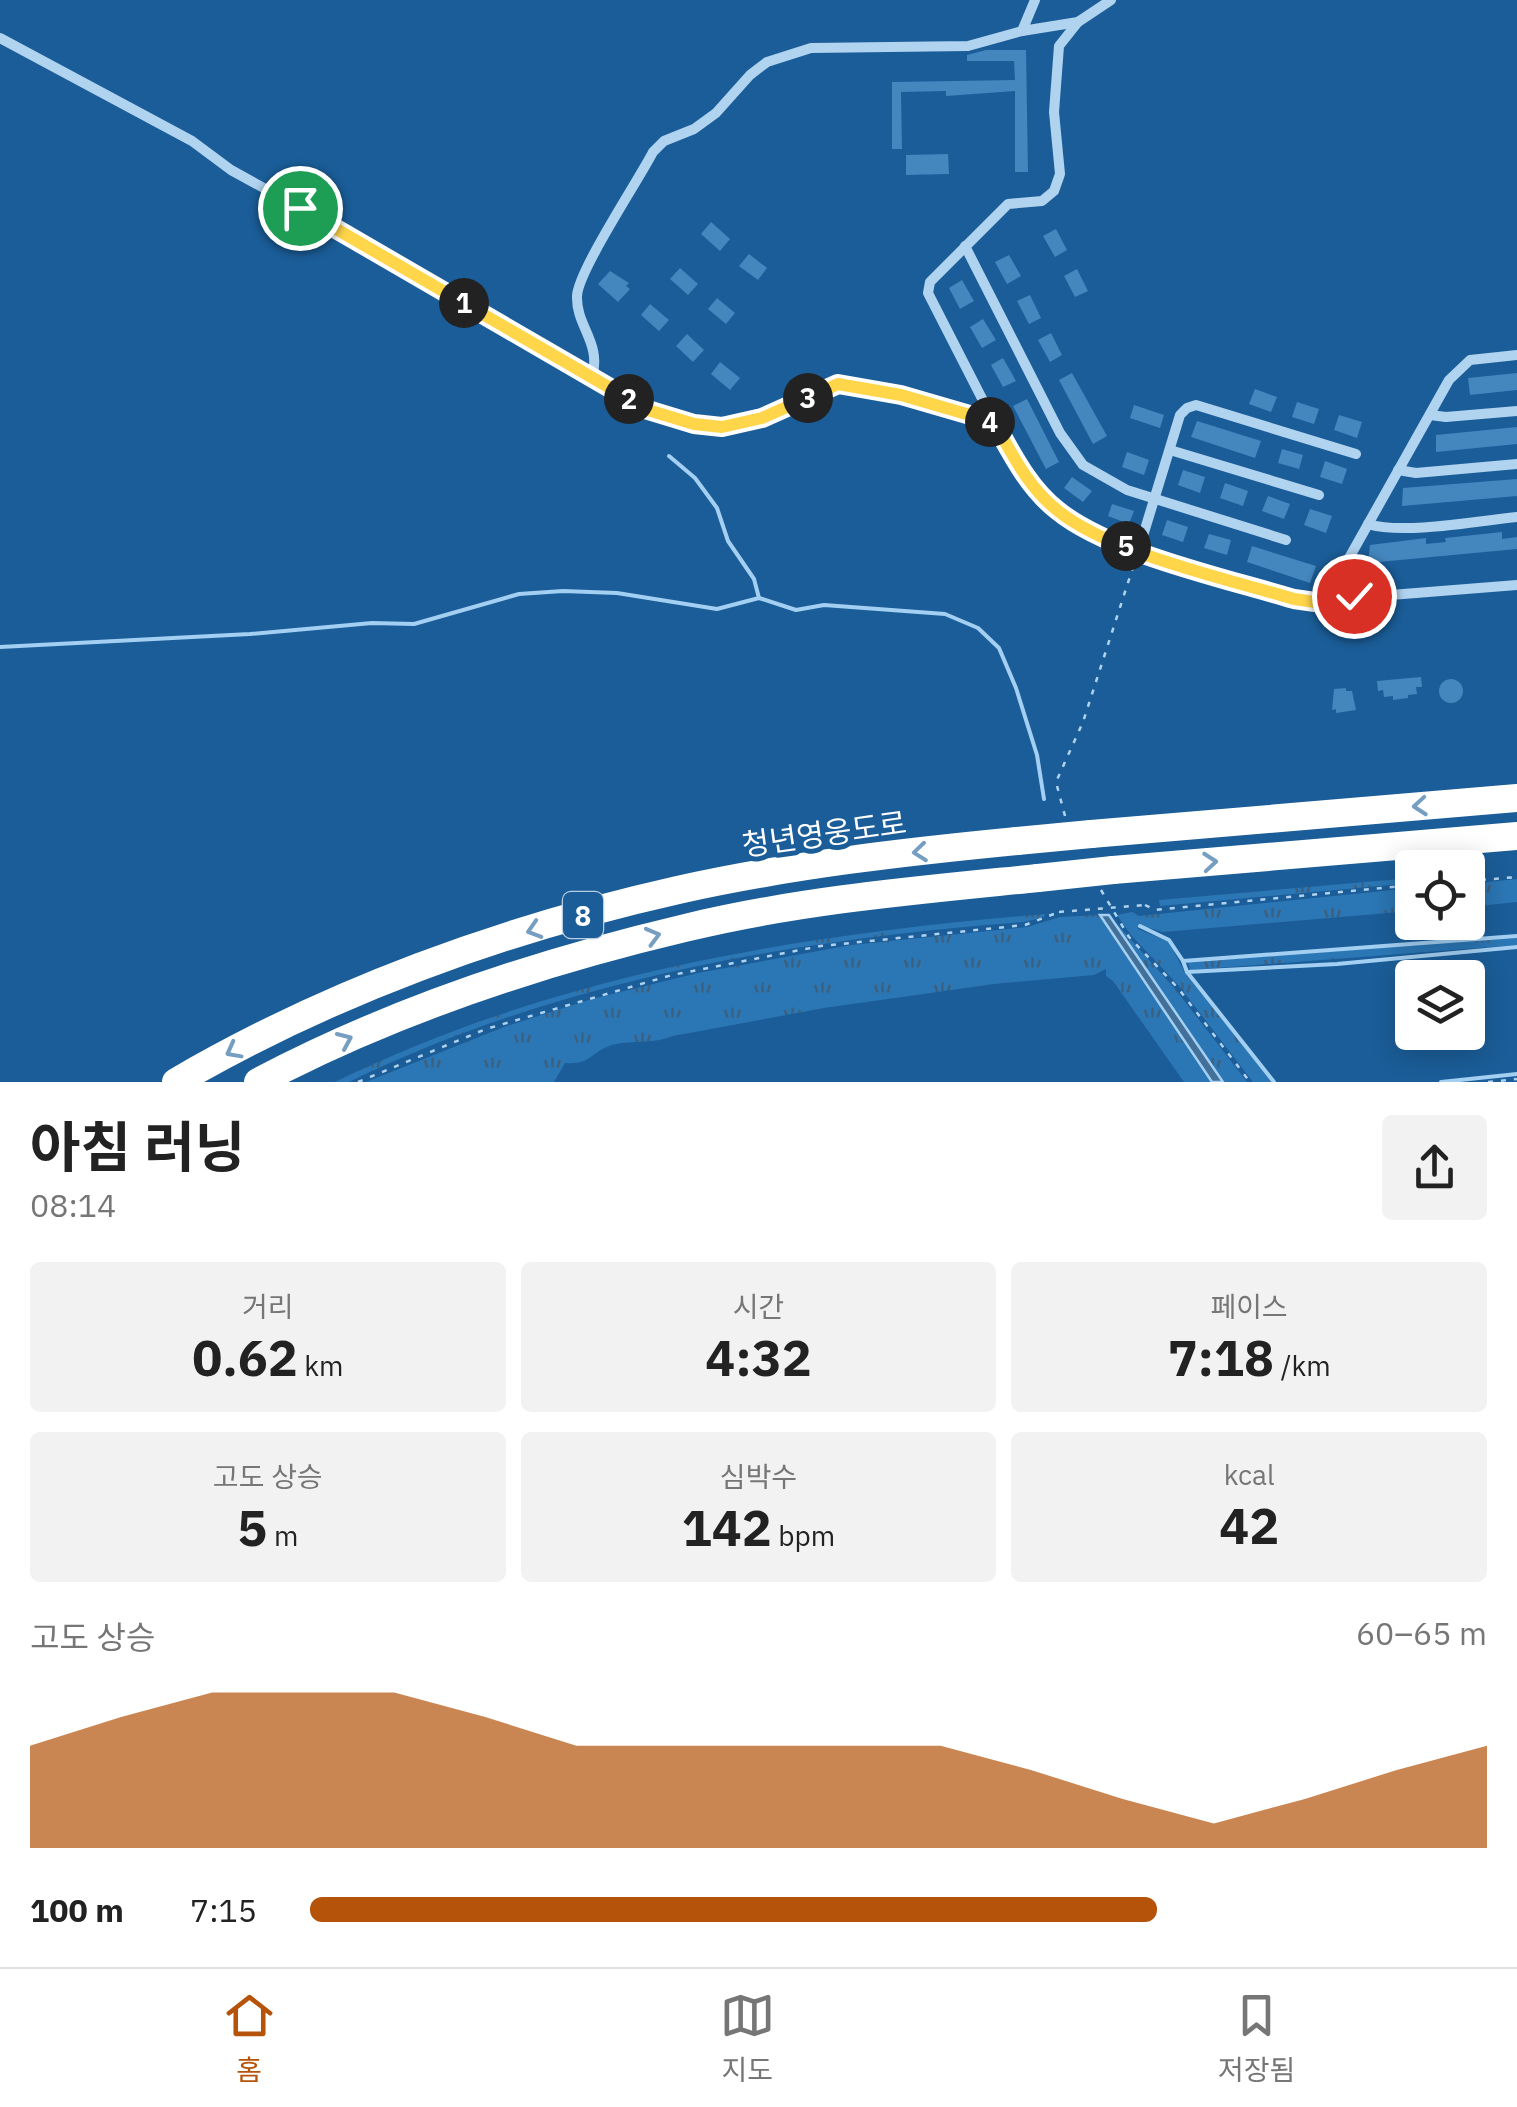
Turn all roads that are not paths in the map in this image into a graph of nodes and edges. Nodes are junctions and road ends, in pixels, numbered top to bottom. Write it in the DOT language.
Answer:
graph roads {
  1 [pos="1035,0"];
  2 [pos="1111,0"];
  3 [pos="1078,22"];
  4 [pos="1022,31"];
  5 [pos="0,38"];
  6 [pos="965,246"];
  7 [pos="1517,355"];
  8 [pos="592,378"];
  9 [pos="1517,411"];
  10 [pos="1430,415"];
  11 [pos="994,422"];
  12 [pos="1170,450"];
  13 [pos="1356,454"];
  14 [pos="1517,464"];
  15 [pos="1398,470"];
  16 [pos="1319,496"];
  17 [pos="1154,500"];
  18 [pos="1517,517"];
  19 [pos="1368,524"];
  20 [pos="1286,540"];
  21 [pos="1138,552"];
  22 [pos="1517,585"];
  23 [pos="1329,600"];
  24 [pos="1517,798"];
  25 [pos="1517,836"];
  26 [pos="176,1082"];
  27 [pos="258,1082"];
  1 -- 4 [label="street"];
  2 -- 3 [label="street"];
  3 -- 4 [label="street"];
  3 -- 6 [label="street"];
  4 -- 8 [label="street"];
  5 -- 8 [label="street"];
  6 -- 11 [label="street"];
  6 -- 17 [label="street"];
  7 -- 10 [label="street"];
  8 -- 11 [label="street"];
  9 -- 10 [label="street"];
  10 -- 15 [label="street"];
  11 -- 21 [label="street"];
  12 -- 13 [label="street"];
  12 -- 16 [label="street"];
  12 -- 17 [label="street"];
  14 -- 15 [label="street"];
  15 -- 19 [label="street"];
  17 -- 20 [label="street"];
  17 -- 21 [label="street"];
  18 -- 19 [label="street"];
  19 -- 23 [label="street"];
  21 -- 23 [label="street"];
  22 -- 23 [label="street"];
  24 -- 26 [label="highway, 청년영웅도로 / 8, one-way, bridge"];
  27 -- 25 [label="highway, 8, one-way, bridge"];
}
